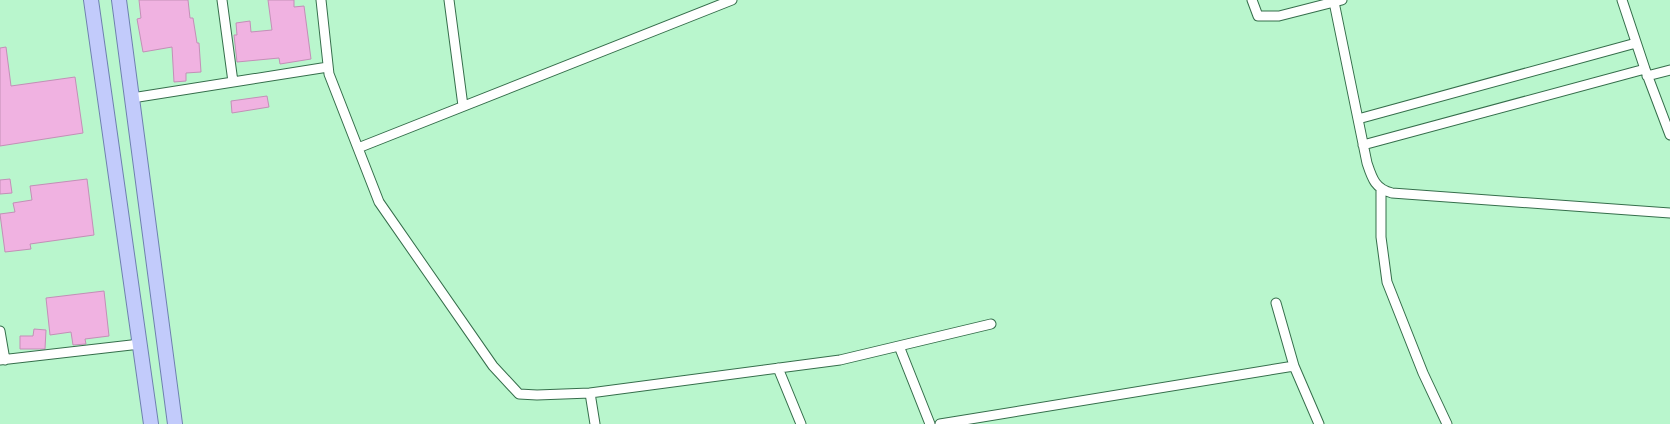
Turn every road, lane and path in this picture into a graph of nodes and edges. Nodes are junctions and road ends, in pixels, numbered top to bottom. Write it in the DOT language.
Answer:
graph roads {
  1 [pos="90,0"];
  2 [pos="119,0"];
  3 [pos="222,0"];
  4 [pos="321,0"];
  5 [pos="449,0"];
  6 [pos="732,0"];
  7 [pos="1252,0"];
  8 [pos="1622,0"];
  9 [pos="1338,1"];
  10 [pos="1636,43"];
  11 [pos="328,67"];
  12 [pos="1670,70"];
  13 [pos="1646,73"];
  14 [pos="233,82"];
  15 [pos="132,98"];
  16 [pos="463,106"];
  17 [pos="1358,119"];
  18 [pos="1670,135"];
  19 [pos="1364,145"];
  20 [pos="358,148"];
  21 [pos="1381,191"];
  22 [pos="1670,213"];
  23 [pos="1276,303"];
  24 [pos="991,324"];
  25 [pos="0,331"];
  26 [pos="140,344"];
  27 [pos="899,346"];
  28 [pos="3,360"];
  29 [pos="1294,366"];
  30 [pos="778,368"];
  31 [pos="590,393"];
  32 [pos="151,424"];
  33 [pos="175,424"];
  34 [pos="595,424"];
  35 [pos="801,424"];
  36 [pos="930,424"];
  37 [pos="940,424"];
  38 [pos="1320,424"];
  39 [pos="1447,424"];
  1 -- 26 [label="main road"];
  2 -- 15 [label="main road"];
  3 -- 14 [label="street"];
  4 -- 11 [label="street"];
  5 -- 16 [label="street"];
  6 -- 16 [label="street"];
  7 -- 9 [label="street"];
  8 -- 10 [label="street"];
  9 -- 17 [label="street"];
  10 -- 13 [label="street"];
  10 -- 17 [label="street"];
  11 -- 14 [label="street"];
  11 -- 20 [label="street"];
  12 -- 13 [label="street"];
  13 -- 18 [label="street"];
  13 -- 19 [label="street"];
  14 -- 15 [label="street"];
  15 -- 33 [label="main road"];
  16 -- 20 [label="street"];
  17 -- 19 [label="street"];
  19 -- 21 [label="street"];
  20 -- 31 [label="street"];
  21 -- 22 [label="street"];
  21 -- 39 [label="street"];
  23 -- 29 [label="street"];
  24 -- 27 [label="street"];
  25 -- 28 [label="street"];
  26 -- 28 [label="street"];
  26 -- 32 [label="main road"];
  27 -- 30 [label="street"];
  27 -- 36 [label="street"];
  29 -- 37 [label="street"];
  29 -- 38 [label="street"];
  30 -- 31 [label="street"];
  30 -- 35 [label="street"];
  31 -- 34 [label="street"];
}
